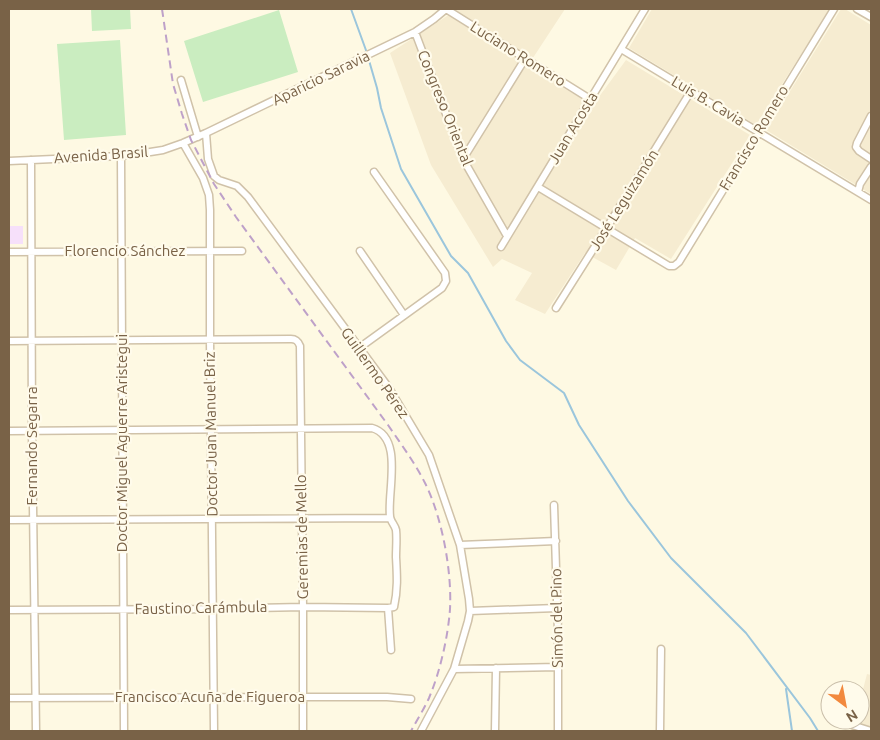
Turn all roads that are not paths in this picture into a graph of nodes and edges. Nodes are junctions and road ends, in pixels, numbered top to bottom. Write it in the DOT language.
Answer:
graph roads {
  1 [pos="446,9"];
  2 [pos="645,9"];
  3 [pos="834,9"];
  4 [pos="857,9"];
  5 [pos="871,17"];
  6 [pos="415,32"];
  7 [pos="621,49"];
  8 [pos="525,59"];
  9 [pos="181,80"];
  10 [pos="691,91"];
  11 [pos="590,99"];
  12 [pos="871,116"];
  13 [pos="758,132"];
  14 [pos="206,133"];
  15 [pos="195,138"];
  16 [pos="182,144"];
  17 [pos="120,156"];
  18 [pos="463,159"];
  19 [pos="31,160"];
  20 [pos="871,160"];
  21 [pos="9,161"];
  22 [pos="871,168"];
  23 [pos="374,172"];
  24 [pos="538,187"];
  25 [pos="858,192"];
  26 [pos="871,200"];
  27 [pos="606,229"];
  28 [pos="508,236"];
  29 [pos="501,246"];
  30 [pos="360,250"];
  31 [pos="121,251"];
  32 [pos="210,251"];
  33 [pos="242,251"];
  34 [pos="9,252"];
  35 [pos="31,252"];
  36 [pos="556,308"];
  37 [pos="404,315"];
  38 [pos="121,340"];
  39 [pos="210,340"];
  40 [pos="9,342"];
  41 [pos="32,342"];
  42 [pos="359,348"];
  43 [pos="301,428"];
  44 [pos="211,429"];
  45 [pos="122,430"];
  46 [pos="9,431"];
  47 [pos="32,431"];
  48 [pos="554,505"];
  49 [pos="212,518"];
  50 [pos="390,518"];
  51 [pos="302,519"];
  52 [pos="9,520"];
  53 [pos="33,520"];
  54 [pos="122,520"];
  55 [pos="556,541"];
  56 [pos="460,545"];
  57 [pos="303,607"];
  58 [pos="391,608"];
  59 [pos="556,608"];
  60 [pos="34,609"];
  61 [pos="123,609"];
  62 [pos="212,609"];
  63 [pos="9,610"];
  64 [pos="470,611"];
  65 [pos="661,649"];
  66 [pos="390,650"];
  67 [pos="558,667"];
  68 [pos="496,668"];
  69 [pos="454,669"];
  70 [pos="35,697"];
  71 [pos="303,697"];
  72 [pos="9,698"];
  73 [pos="124,698"];
  74 [pos="214,698"];
  75 [pos="411,699"];
  76 [pos="36,731"];
  77 [pos="124,731"];
  78 [pos="214,731"];
  79 [pos="303,731"];
  80 [pos="421,731"];
  81 [pos="495,731"];
  82 [pos="558,731"];
  83 [pos="660,731"];
  1 -- 6 [label="street, Aparicio Saravia"];
  1 -- 8 [label="street, Luciano Romero"];
  2 -- 7 [label="street, Juan Acosta"];
  3 -- 13 [label="street, Francisco Romero"];
  4 -- 5 [label="street"];
  6 -- 14 [label="street, Aparicio Saravia"];
  6 -- 18 [label="street, Congreso Oriental"];
  7 -- 10 [label="street, Luis B. Cavia"];
  7 -- 11 [label="street, Juan Acosta"];
  8 -- 11 [label="street, Luciano Romero"];
  8 -- 18 [label="street"];
  9 -- 15 [label="street"];
  10 -- 13 [label="street, Luis B. Cavia"];
  10 -- 27 [label="street, José Leguizamón"];
  11 -- 24 [label="street, Juan Acosta"];
  12 -- 20 [label="street"];
  13 -- 25 [label="street, Luis B. Cavia"];
  13 -- 27 [label="street, Francisco Romero"];
  14 -- 15 [label="street, Aparicio Saravia"];
  14 -- 42 [label="street, Guillermo Pérez"];
  15 -- 16 [label="street, Avenida Brasil"];
  16 -- 17 [label="street, Avenida Brasil"];
  16 -- 32 [label="street, Doctor Juan Manuel Briz"];
  17 -- 19 [label="street, Avenida Brasil"];
  17 -- 31 [label="street, Doctor Miguel Aguerre Aristegui"];
  18 -- 28 [label="street, Congreso Oriental"];
  19 -- 21 [label="street, Avenida Brasil"];
  19 -- 35 [label="street, Fernando Segarra"];
  22 -- 25 [label="street"];
  23 -- 37 [label="street"];
  24 -- 27 [label="street"];
  24 -- 28 [label="street, Juan Acosta"];
  25 -- 26 [label="street, Luis B. Cavia"];
  27 -- 36 [label="street, José Leguizamón"];
  28 -- 29 [label="street, Juan Acosta"];
  30 -- 37 [label="street"];
  31 -- 32 [label="street, Florencio Sánchez"];
  31 -- 35 [label="street, Florencio Sánchez"];
  31 -- 38 [label="street, Doctor Miguel Aguerre Aristegui"];
  32 -- 33 [label="street, Florencio Sánchez"];
  32 -- 39 [label="street, Doctor Juan Manuel Briz"];
  34 -- 35 [label="street, Florencio Sánchez"];
  35 -- 41 [label="street, Fernando Segarra"];
  37 -- 42 [label="street"];
  38 -- 39 [label="street"];
  38 -- 41 [label="street"];
  38 -- 45 [label="street, Doctor Miguel Aguerre Aristegui"];
  39 -- 43 [label="street, Geremias de Mello"];
  39 -- 44 [label="street, Doctor Juan Manuel Briz"];
  40 -- 41 [label="street"];
  41 -- 47 [label="street, Fernando Segarra"];
  42 -- 56 [label="street, Guillermo Pérez"];
  43 -- 44 [label="street"];
  43 -- 50 [label="street"];
  43 -- 51 [label="street, Geremias de Mello"];
  44 -- 45 [label="street"];
  44 -- 49 [label="street, Doctor Juan Manuel Briz"];
  45 -- 47 [label="street"];
  45 -- 54 [label="street, Doctor Miguel Aguerre Aristegui"];
  46 -- 47 [label="street"];
  47 -- 53 [label="street, Fernando Segarra"];
  48 -- 55 [label="street, Simón del Pino"];
  49 -- 51 [label="street"];
  49 -- 54 [label="street"];
  49 -- 62 [label="street, Doctor Juan Manuel Briz"];
  50 -- 51 [label="street"];
  50 -- 58 [label="street"];
  51 -- 57 [label="street, Geremias de Mello"];
  52 -- 53 [label="street"];
  53 -- 54 [label="street"];
  53 -- 60 [label="street, Fernando Segarra"];
  54 -- 61 [label="street, Doctor Miguel Aguerre Aristegui"];
  55 -- 56 [label="street"];
  55 -- 59 [label="street, Simón del Pino"];
  56 -- 64 [label="street, Guillermo Pérez"];
  57 -- 58 [label="street, Faustino Carámbula"];
  57 -- 62 [label="street, Faustino Carámbula"];
  57 -- 71 [label="street, Geremias de Mello"];
  58 -- 66 [label="street"];
  59 -- 64 [label="street"];
  59 -- 67 [label="street, Simón del Pino"];
  60 -- 61 [label="street, Faustino Carámbula"];
  60 -- 63 [label="street, Faustino Carámbula"];
  60 -- 70 [label="street, Fernando Segarra"];
  61 -- 62 [label="street, Faustino Carámbula"];
  61 -- 73 [label="street, Doctor Miguel Aguerre Aristegui"];
  62 -- 74 [label="street, Doctor Juan Manuel Briz"];
  64 -- 69 [label="street, Guillermo Pérez"];
  65 -- 83 [label="street"];
  67 -- 68 [label="street"];
  67 -- 82 [label="street, Simón del Pino"];
  68 -- 69 [label="street"];
  68 -- 81 [label="street"];
  69 -- 80 [label="street, Guillermo Pérez"];
  70 -- 72 [label="street, Francisco Acuña de Figueroa"];
  70 -- 73 [label="street, Francisco Acuña de Figueroa"];
  70 -- 76 [label="street, Fernando Segarra"];
  71 -- 74 [label="street, Francisco Acuña de Figueroa"];
  71 -- 75 [label="street, Francisco Acuña de Figueroa"];
  71 -- 79 [label="street, Geremias de Mello"];
  73 -- 74 [label="street, Francisco Acuña de Figueroa"];
  73 -- 77 [label="street, Doctor Miguel Aguerre Aristegui"];
  74 -- 78 [label="street, Doctor Juan Manuel Briz"];
}
